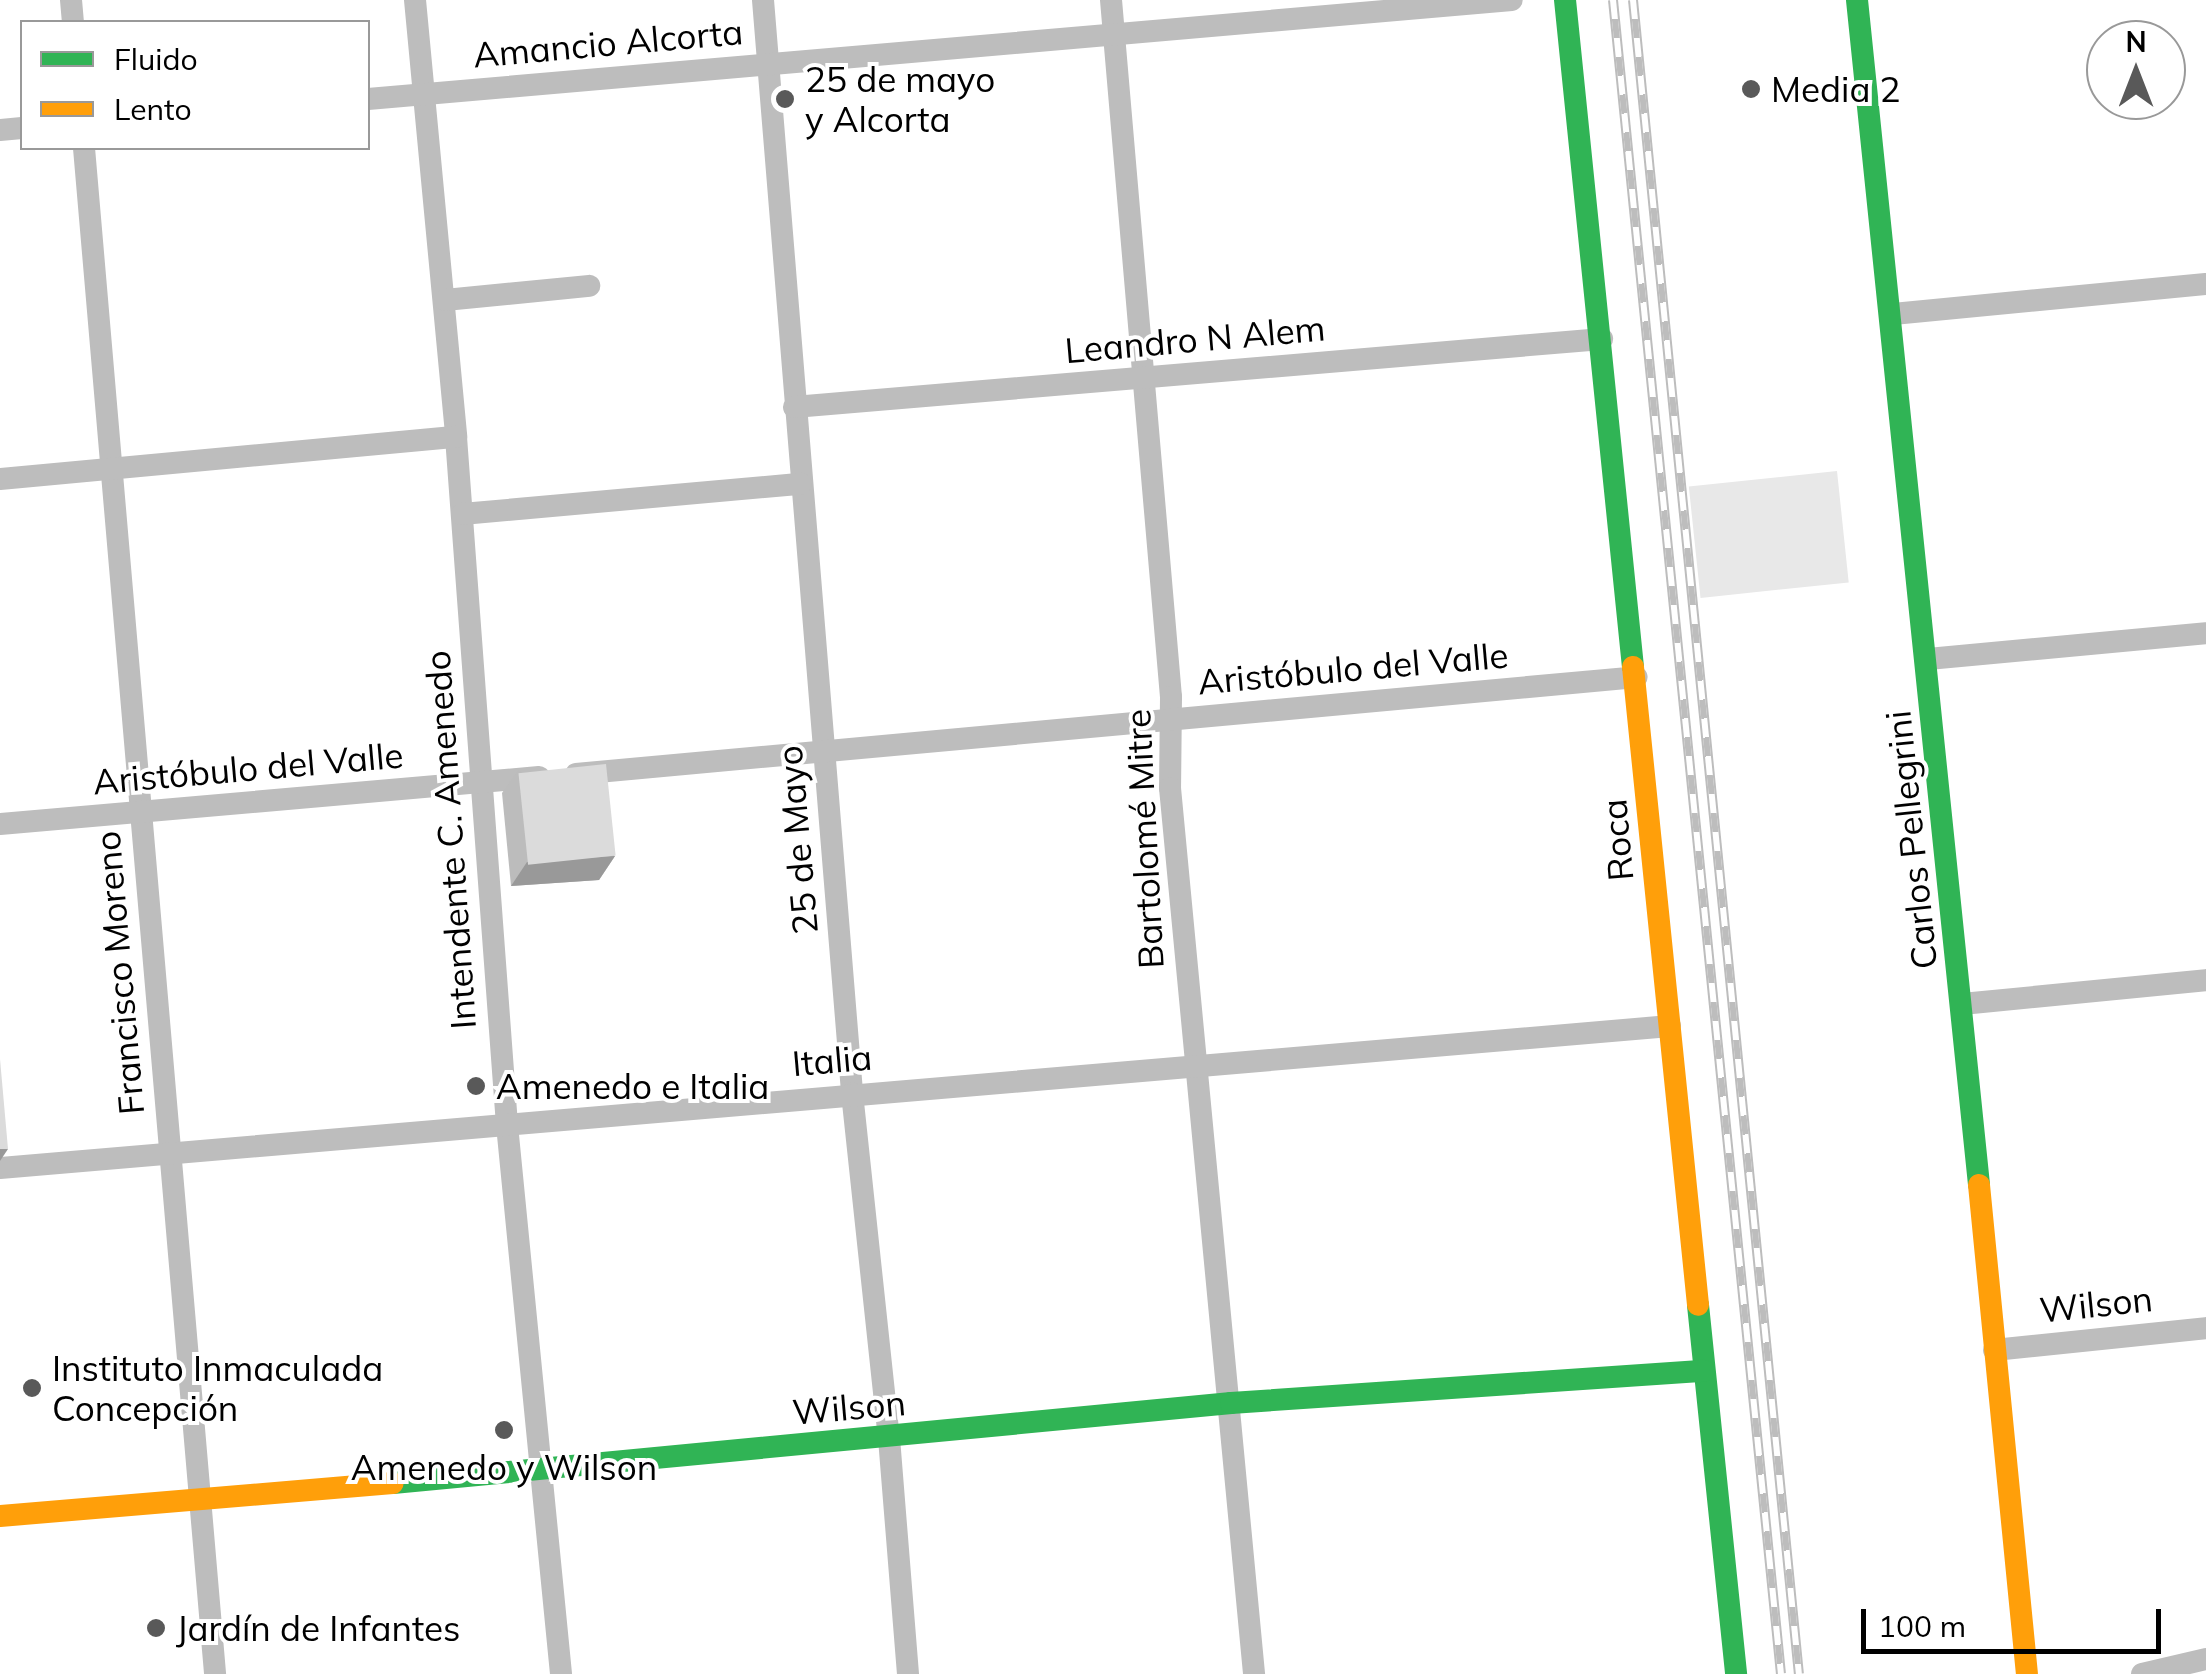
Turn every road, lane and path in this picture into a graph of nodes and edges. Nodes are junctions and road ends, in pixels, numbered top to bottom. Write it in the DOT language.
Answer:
graph roads {
  1 [pos="416,0"];
  2 [pos="763,0"];
  3 [pos="1111,0"];
  4 [pos="1512,0"];
  5 [pos="1565,0"];
  6 [pos="1857,0"];
  7 [pos="1114,33"];
  8 [pos="768,64"];
  9 [pos="424,94"];
  10 [pos="370,99"];
  11 [pos="84,150"];
  12 [pos="2206,284"];
  13 [pos="588,286"];
  14 [pos="444,300"];
  15 [pos="1893,314"];
  16 [pos="1602,338"];
  17 [pos="1142,380"];
  18 [pos="794,407"];
  19 [pos="456,437"];
  20 [pos="110,470"];
  21 [pos="0,478"];
  22 [pos="801,484"];
  23 [pos="462,514"];
  24 [pos="2206,633"];
  25 [pos="1928,659"];
  26 [pos="1637,677"];
  27 [pos="1171,721"];
  28 [pos="825,752"];
  29 [pos="481,782"];
  30 [pos="141,813"];
  31 [pos="0,824"];
  32 [pos="2206,980"];
  33 [pos="1962,1004"];
  34 [pos="1670,1026"];
  35 [pos="1196,1066"];
  36 [pos="852,1093"];
  37 [pos="506,1126"];
  38 [pos="170,1154"];
  39 [pos="0,1168"];
  40 [pos="2206,1328"];
  41 [pos="1994,1350"];
  42 [pos="1704,1371"];
  43 [pos="1231,1403"];
  44 [pos="889,1438"];
  45 [pos="542,1470"];
  46 [pos="200,1499"];
  47 [pos="0,1516"];
  48 [pos="2206,1659"];
  49 [pos="215,1674"];
  50 [pos="561,1674"];
  51 [pos="908,1674"];
  52 [pos="1254,1674"];
  53 [pos="1736,1674"];
  54 [pos="2027,1674"];
  55 [pos="2142,1674"];
  1 -- 9 [label="street, Intendente C. Amenedo"];
  2 -- 8 [label="street, 25 de Mayo"];
  3 -- 7 [label="street, Bartolomé Mitre"];
  4 -- 7 [label="street, Amancio Alcorta"];
  5 -- 16 [label="street, Roca"];
  6 -- 15 [label="street, Carlos Pellegrini"];
  7 -- 8 [label="street, Amancio Alcorta"];
  7 -- 17 [label="street, Bartolomé Mitre"];
  8 -- 9 [label="street, Amancio Alcorta"];
  8 -- 18 [label="street, 25 de Mayo"];
  9 -- 10 [label="street, Amancio Alcorta"];
  9 -- 14 [label="street, Intendente C. Amenedo"];
  11 -- 20 [label="street, Francisco Moreno"];
  12 -- 15 [label="street"];
  13 -- 14 [label="street"];
  14 -- 19 [label="street, Intendente C. Amenedo"];
  15 -- 25 [label="street, Carlos Pellegrini"];
  16 -- 17 [label="street, Leandro N Alem"];
  16 -- 26 [label="street, Roca"];
  17 -- 18 [label="street, Leandro N Alem"];
  17 -- 27 [label="street, Bartolomé Mitre"];
  18 -- 22 [label="street, 25 de Mayo"];
  19 -- 20 [label="street"];
  19 -- 23 [label="street, Intendente C. Amenedo"];
  20 -- 21 [label="street"];
  20 -- 30 [label="street, Francisco Moreno"];
  22 -- 23 [label="street"];
  22 -- 28 [label="street, 25 de Mayo"];
  23 -- 29 [label="street, Intendente C. Amenedo"];
  24 -- 25 [label="street"];
  25 -- 33 [label="street, Carlos Pellegrini"];
  26 -- 27 [label="street, Aristóbulo del Valle"];
  26 -- 34 [label="street, Roca"];
  27 -- 28 [label="street, Aristóbulo del Valle"];
  27 -- 35 [label="street, Bartolomé Mitre"];
  28 -- 29 [label="street, Aristóbulo del Valle"];
  28 -- 36 [label="street, 25 de Mayo"];
  29 -- 30 [label="street, Aristóbulo del Valle"];
  29 -- 37 [label="street, Intendente C. Amenedo"];
  30 -- 31 [label="street, Aristóbulo del Valle"];
  30 -- 38 [label="street, Francisco Moreno"];
  32 -- 33 [label="street"];
  33 -- 41 [label="street, Carlos Pellegrini"];
  34 -- 35 [label="street, Italia"];
  34 -- 42 [label="street, Roca"];
  35 -- 36 [label="street, Italia"];
  35 -- 43 [label="street, Bartolomé Mitre"];
  36 -- 37 [label="street, Italia"];
  36 -- 44 [label="street, 25 de Mayo"];
  37 -- 38 [label="street, Italia"];
  37 -- 45 [label="street, Intendente C. Amenedo"];
  38 -- 39 [label="street, Italia"];
  38 -- 46 [label="street, Francisco Moreno"];
  40 -- 41 [label="street, Wilson"];
  41 -- 54 [label="street, Carlos Pellegrini"];
  42 -- 43 [label="street, Wilson"];
  42 -- 53 [label="street, Roca"];
  43 -- 44 [label="street, Wilson"];
  43 -- 52 [label="street, Bartolomé Mitre"];
  44 -- 45 [label="street, Wilson"];
  44 -- 51 [label="street, 25 de Mayo"];
  45 -- 46 [label="street, Wilson"];
  45 -- 50 [label="street, Intendente C. Amenedo"];
  46 -- 47 [label="street, Wilson"];
  46 -- 49 [label="street, Francisco Moreno"];
  48 -- 55 [label="street"];
}
